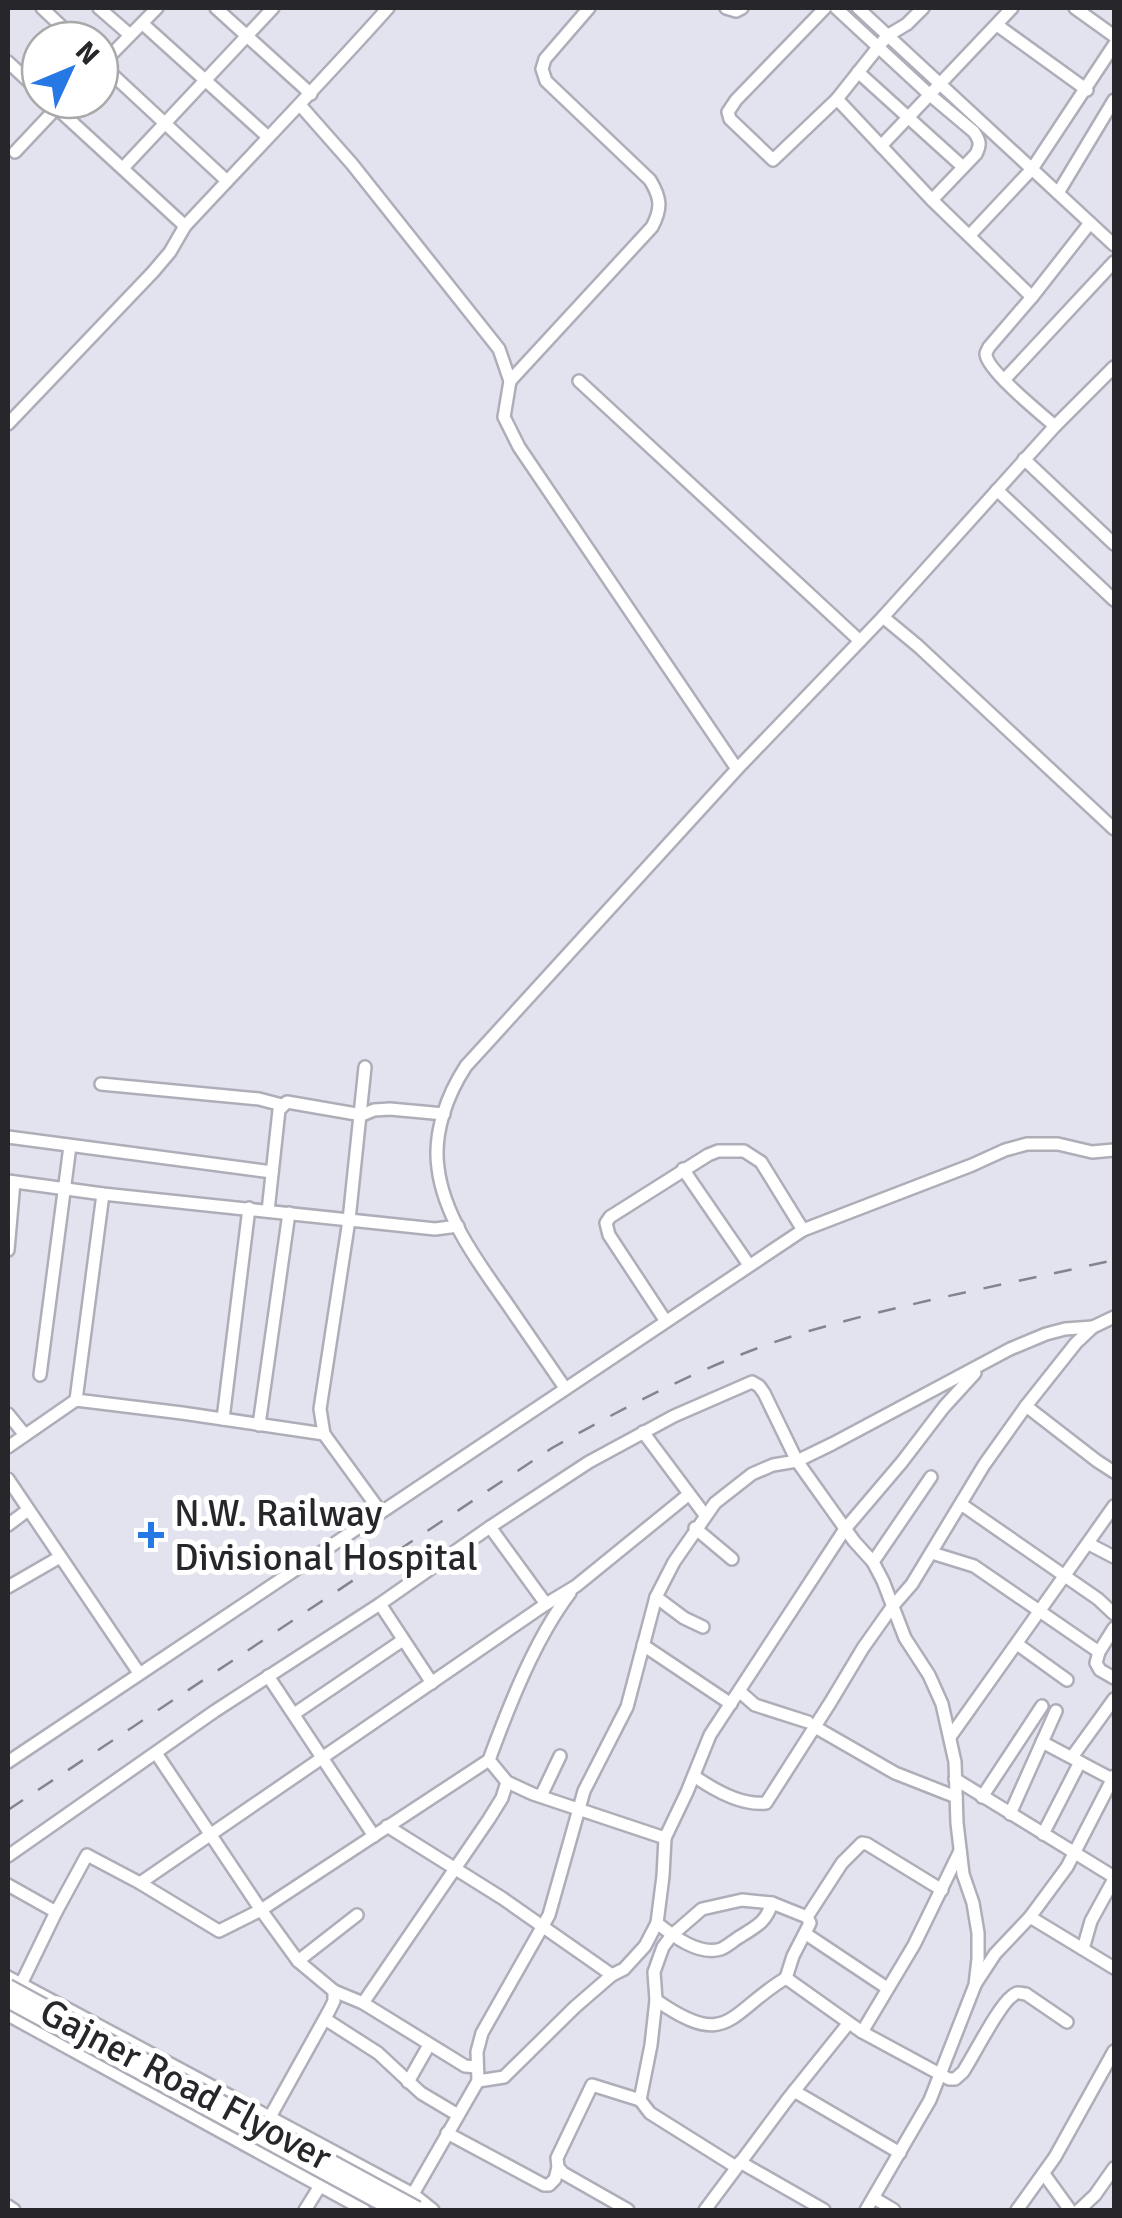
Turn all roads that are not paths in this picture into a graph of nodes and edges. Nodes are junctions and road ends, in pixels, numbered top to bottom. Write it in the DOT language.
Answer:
graph roads {
  1 [pos="99,8"];
  2 [pos="158,8"];
  3 [pos="216,8"];
  4 [pos="273,8"];
  5 [pos="388,8"];
  6 [pos="589,8"];
  7 [pos="726,8"];
  8 [pos="742,8"];
  9 [pos="825,8"];
  10 [pos="836,8"];
  11 [pos="858,8"];
  12 [pos="923,8"];
  13 [pos="1012,8"];
  14 [pos="1075,8"];
  15 [pos="143,24"];
  16 [pos="997,26"];
  17 [pos="130,35"];
  18 [pos="887,36"];
  19 [pos="1114,36"];
  20 [pos="246,37"];
  21 [pos="120,45"];
  22 [pos="1114,46"];
  23 [pos="878,47"];
  24 [pos="858,72"];
  25 [pos="206,81"];
  26 [pos="120,82"];
  27 [pos="940,85"];
  28 [pos="1087,90"];
  29 [pos="311,94"];
  30 [pos="930,95"];
  31 [pos="837,100"];
  32 [pos="1114,100"];
  33 [pos="300,105"];
  34 [pos="908,118"];
  35 [pos="41,120"];
  36 [pos="74,120"];
  37 [pos="165,124"];
  38 [pos="268,136"];
  39 [pos="881,146"];
  40 [pos="15,152"];
  41 [pos="963,167"];
  42 [pos="123,168"];
  43 [pos="1032,169"];
  44 [pos="227,181"];
  45 [pos="1058,193"];
  46 [pos="932,200"];
  47 [pos="1090,223"];
  48 [pos="185,226"];
  49 [pos="970,235"];
  50 [pos="1112,237"];
  51 [pos="1114,262"];
  52 [pos="1032,297"];
  53 [pos="1114,368"];
  54 [pos="1004,380"];
  55 [pos="510,381"];
  56 [pos="579,381"];
  57 [pos="8,424"];
  58 [pos="1055,426"];
  59 [pos="1024,459"];
  60 [pos="996,490"];
  61 [pos="1114,544"];
  62 [pos="1114,600"];
  63 [pos="883,617"];
  64 [pos="860,641"];
  65 [pos="737,769"];
  66 [pos="1111,820"];
  67 [pos="365,1067"];
  68 [pos="101,1084"];
  69 [pos="282,1105"];
  70 [pos="444,1114"];
  71 [pos="362,1115"];
  72 [pos="8,1137"];
  73 [pos="70,1146"];
  74 [pos="1114,1150"];
  75 [pos="682,1169"];
  76 [pos="272,1172"];
  77 [pos="11,1181"];
  78 [pos="64,1188"];
  79 [pos="103,1194"];
  80 [pos="249,1208"];
  81 [pos="268,1210"];
  82 [pos="288,1213"];
  83 [pos="348,1220"];
  84 [pos="458,1226"];
  85 [pos="803,1230"];
  86 [pos="8,1250"];
  87 [pos="749,1265"];
  88 [pos="1114,1316"];
  89 [pos="665,1320"];
  90 [pos="1093,1326"];
  91 [pos="981,1366"];
  92 [pos="40,1375"];
  93 [pos="565,1388"];
  94 [pos="76,1400"];
  95 [pos="1026,1406"];
  96 [pos="8,1414"];
  97 [pos="224,1419"];
  98 [pos="259,1424"];
  99 [pos="642,1432"];
  100 [pos="324,1434"];
  101 [pos="24,1435"];
  102 [pos="8,1447"];
  103 [pos="797,1460"];
  104 [pos="1114,1472"];
  105 [pos="931,1476"];
  106 [pos="8,1479"];
  107 [pos="688,1494"];
  108 [pos="961,1504"];
  109 [pos="1114,1506"];
  110 [pos="28,1510"];
  111 [pos="380,1512"];
  112 [pos="704,1515"];
  113 [pos="8,1525"];
  114 [pos="490,1527"];
  115 [pos="696,1528"];
  116 [pos="846,1529"];
  117 [pos="1089,1544"];
  118 [pos="932,1553"];
  119 [pos="60,1556"];
  120 [pos="1114,1557"];
  121 [pos="732,1559"];
  122 [pos="872,1562"];
  123 [pos="1066,1577"];
  124 [pos="8,1586"];
  125 [pos="576,1586"];
  126 [pos="656,1597"];
  127 [pos="380,1604"];
  128 [pos="546,1604"];
  129 [pos="892,1607"];
  130 [pos="1041,1611"];
  131 [pos="1114,1614"];
  132 [pos="703,1628"];
  133 [pos="1114,1628"];
  134 [pos="403,1640"];
  135 [pos="1017,1644"];
  136 [pos="643,1645"];
  137 [pos="1099,1652"];
  138 [pos="139,1673"];
  139 [pos="268,1676"];
  140 [pos="1114,1678"];
  141 [pos="1067,1680"];
  142 [pos="432,1683"];
  143 [pos="739,1691"];
  144 [pos="1114,1699"];
  145 [pos="731,1704"];
  146 [pos="1042,1706"];
  147 [pos="1056,1711"];
  148 [pos="294,1714"];
  149 [pos="812,1725"];
  150 [pos="950,1736"];
  151 [pos="1042,1742"];
  152 [pos="156,1754"];
  153 [pos="560,1756"];
  154 [pos="323,1759"];
  155 [pos="489,1760"];
  156 [pos="1076,1760"];
  157 [pos="8,1762"];
  158 [pos="694,1776"];
  159 [pos="1114,1778"];
  160 [pos="955,1779"];
  161 [pos="507,1782"];
  162 [pos="540,1796"];
  163 [pos="956,1796"];
  164 [pos="982,1797"];
  165 [pos="579,1809"];
  166 [pos="1010,1814"];
  167 [pos="387,1826"];
  168 [pos="210,1833"];
  169 [pos="1043,1834"];
  170 [pos="374,1836"];
  171 [pos="665,1838"];
  172 [pos="960,1851"];
  173 [pos="1076,1852"];
  174 [pos="8,1856"];
  175 [pos="455,1868"];
  176 [pos="1113,1874"];
  177 [pos="140,1883"];
  178 [pos="8,1885"];
  179 [pos="942,1890"];
  180 [pos="772,1903"];
  181 [pos="261,1910"];
  182 [pos="56,1912"];
  183 [pos="357,1915"];
  184 [pos="1030,1917"];
  185 [pos="807,1918"];
  186 [pos="657,1923"];
  187 [pos="544,1926"];
  188 [pos="806,1934"];
  189 [pos="672,1935"];
  190 [pos="1084,1949"];
  191 [pos="298,1961"];
  192 [pos="1114,1968"];
  193 [pos="612,1975"];
  194 [pos="8,1976"];
  195 [pos="786,1978"];
  196 [pos="14,1985"];
  197 [pos="974,1985"];
  198 [pos="887,1988"];
  199 [pos="334,1990"];
  200 [pos="8,2000"];
  201 [pos="656,2000"];
  202 [pos="363,2004"];
  203 [pos="8,2013"];
  204 [pos="325,2019"];
  205 [pos="1066,2022"];
  206 [pos="848,2024"];
  207 [pos="862,2032"];
  208 [pos="429,2044"];
  209 [pos="1114,2052"];
  210 [pos="477,2067"];
  211 [pos="939,2074"];
  212 [pos="478,2081"];
  213 [pos="408,2082"];
  214 [pos="794,2091"];
  215 [pos="640,2100"];
  216 [pos="458,2115"];
  217 [pos="270,2116"];
  218 [pos="447,2132"];
  219 [pos="900,2154"];
  220 [pos="738,2164"];
  221 [pos="558,2166"];
  222 [pos="1114,2168"];
  223 [pos="1044,2174"];
  224 [pos="320,2186"];
  225 [pos="874,2198"];
  226 [pos="421,2204"];
  227 [pos="8,2206"];
  228 [pos="14,2210"];
  229 [pos="305,2210"];
  230 [pos="364,2210"];
  231 [pos="394,2210"];
  232 [pos="628,2210"];
  233 [pos="706,2210"];
  234 [pos="824,2210"];
  235 [pos="866,2210"];
  236 [pos="894,2210"];
  237 [pos="1017,2210"];
  238 [pos="1070,2210"];
  239 [pos="1079,2210"];
  1 -- 17 [label="street"];
  2 -- 15 [label="street"];
  3 -- 20 [label="street"];
  4 -- 20 [label="street"];
  5 -- 29 [label="street"];
  6 -- 55 [label="street"];
  7 -- 8 [label="street"];
  9 -- 31 [label="street"];
  10 -- 23 [label="street"];
  11 -- 18 [label="street"];
  12 -- 18 [label="street"];
  13 -- 16 [label="street"];
  14 -- 19 [label="street"];
  15 -- 17 [label="street"];
  15 -- 25 [label="street"];
  16 -- 27 [label="street"];
  16 -- 28 [label="street"];
  17 -- 21 [label="street"];
  18 -- 23 [label="street"];
  18 -- 27 [label="street"];
  20 -- 25 [label="street"];
  20 -- 29 [label="street"];
  22 -- 28 [label="street"];
  23 -- 24 [label="street"];
  23 -- 30 [label="street"];
  24 -- 31 [label="street"];
  24 -- 34 [label="street"];
  25 -- 37 [label="street"];
  25 -- 38 [label="street"];
  26 -- 37 [label="street"];
  27 -- 30 [label="street"];
  27 -- 43 [label="street"];
  28 -- 43 [label="street"];
  29 -- 33 [label="street"];
  30 -- 34 [label="street"];
  30 -- 41 [label="street"];
  31 -- 39 [label="street"];
  32 -- 45 [label="street"];
  33 -- 38 [label="street"];
  33 -- 55 [label="street"];
  34 -- 39 [label="street"];
  34 -- 41 [label="street"];
  35 -- 40 [label="street"];
  36 -- 42 [label="street"];
  37 -- 42 [label="street"];
  37 -- 44 [label="street"];
  38 -- 44 [label="street"];
  39 -- 46 [label="street"];
  41 -- 46 [label="street"];
  42 -- 48 [label="street"];
  43 -- 45 [label="street"];
  43 -- 49 [label="street"];
  44 -- 48 [label="street"];
  45 -- 47 [label="street"];
  46 -- 49 [label="street"];
  47 -- 50 [label="street"];
  47 -- 52 [label="street"];
  48 -- 57 [label="street"];
  49 -- 52 [label="street"];
  51 -- 54 [label="street"];
  52 -- 54 [label="street"];
  53 -- 58 [label="street"];
  54 -- 58 [label="street"];
  55 -- 65 [label="street"];
  56 -- 64 [label="street"];
  58 -- 59 [label="street"];
  59 -- 60 [label="street"];
  59 -- 61 [label="street"];
  60 -- 62 [label="street"];
  60 -- 63 [label="street"];
  63 -- 64 [label="street"];
  63 -- 66 [label="street"];
  64 -- 65 [label="street"];
  65 -- 70 [label="street"];
  67 -- 71 [label="street"];
  68 -- 69 [label="street"];
  69 -- 71 [label="street"];
  69 -- 76 [label="street"];
  70 -- 71 [label="street"];
  70 -- 84 [label="street"];
  71 -- 83 [label="street"];
  72 -- 73 [label="street"];
  73 -- 76 [label="street"];
  73 -- 78 [label="street"];
  74 -- 85 [label="street"];
  75 -- 85 [label="street"];
  75 -- 87 [label="street"];
  75 -- 89 [label="street"];
  76 -- 81 [label="street"];
  77 -- 78 [label="street"];
  77 -- 86 [label="street"];
  78 -- 79 [label="street"];
  78 -- 92 [label="street"];
  79 -- 80 [label="street"];
  79 -- 94 [label="street"];
  80 -- 81 [label="street"];
  80 -- 97 [label="street"];
  81 -- 82 [label="street"];
  82 -- 83 [label="street"];
  82 -- 98 [label="street"];
  83 -- 84 [label="street"];
  83 -- 100 [label="street"];
  84 -- 93 [label="street"];
  85 -- 87 [label="street"];
  87 -- 89 [label="street"];
  88 -- 90 [label="street"];
  89 -- 93 [label="street"];
  90 -- 91 [label="street"];
  90 -- 95 [label="street"];
  91 -- 103 [label="street"];
  91 -- 116 [label="street"];
  93 -- 111 [label="street"];
  94 -- 97 [label="street"];
  94 -- 101 [label="street"];
  95 -- 104 [label="street"];
  95 -- 108 [label="street"];
  96 -- 101 [label="street"];
  97 -- 98 [label="street"];
  98 -- 100 [label="street"];
  99 -- 103 [label="street"];
  99 -- 107 [label="street"];
  99 -- 114 [label="street"];
  100 -- 111 [label="street"];
  101 -- 102 [label="street"];
  103 -- 112 [label="street"];
  103 -- 116 [label="street"];
  105 -- 122 [label="street"];
  106 -- 110 [label="street"];
  107 -- 112 [label="street"];
  107 -- 125 [label="street"];
  108 -- 118 [label="street"];
  108 -- 123 [label="street"];
  109 -- 117 [label="street"];
  110 -- 113 [label="street"];
  110 -- 119 [label="street"];
  111 -- 138 [label="street"];
  112 -- 115 [label="street"];
  114 -- 127 [label="street"];
  114 -- 128 [label="street"];
  115 -- 121 [label="street"];
  115 -- 126 [label="street"];
  116 -- 122 [label="street"];
  116 -- 143 [label="street"];
  117 -- 120 [label="street"];
  117 -- 123 [label="street"];
  118 -- 129 [label="street"];
  118 -- 130 [label="street"];
  119 -- 124 [label="street"];
  119 -- 138 [label="street"];
  122 -- 129 [label="street"];
  123 -- 130 [label="street"];
  123 -- 131 [label="street"];
  125 -- 128 [label="street"];
  125 -- 155 [label="street"];
  126 -- 132 [label="street"];
  126 -- 136 [label="street"];
  127 -- 134 [label="street"];
  127 -- 139 [label="street"];
  128 -- 142 [label="street"];
  129 -- 149 [label="street"];
  129 -- 150 [label="street"];
  130 -- 135 [label="street"];
  130 -- 137 [label="street"];
  133 -- 137 [label="street"];
  134 -- 142 [label="street"];
  134 -- 148 [label="street"];
  135 -- 141 [label="street"];
  135 -- 150 [label="street"];
  136 -- 145 [label="street"];
  136 -- 165 [label="street"];
  137 -- 140 [label="street"];
  138 -- 157 [label="street"];
  139 -- 148 [label="street"];
  139 -- 152 [label="street"];
  142 -- 154 [label="street"];
  143 -- 145 [label="street"];
  143 -- 149 [label="street"];
  144 -- 156 [label="street"];
  145 -- 158 [label="street"];
  146 -- 164 [label="street"];
  147 -- 151 [label="street"];
  148 -- 154 [label="street"];
  149 -- 158 [label="street"];
  149 -- 163 [label="street"];
  150 -- 160 [label="street"];
  151 -- 156 [label="street"];
  151 -- 166 [label="street"];
  152 -- 168 [label="street"];
  152 -- 174 [label="street"];
  153 -- 162 [label="street"];
  154 -- 168 [label="street"];
  154 -- 170 [label="street"];
  155 -- 161 [label="street"];
  155 -- 167 [label="street"];
  156 -- 159 [label="street"];
  156 -- 169 [label="street"];
  158 -- 171 [label="street"];
  159 -- 173 [label="street"];
  160 -- 163 [label="street"];
  160 -- 164 [label="street"];
  161 -- 162 [label="street"];
  161 -- 175 [label="street"];
  162 -- 165 [label="street"];
  163 -- 172 [label="street"];
  164 -- 166 [label="street"];
  165 -- 171 [label="street"];
  165 -- 187 [label="street"];
  166 -- 169 [label="street"];
  167 -- 170 [label="street"];
  167 -- 175 [label="street"];
  168 -- 177 [label="street"];
  168 -- 181 [label="street"];
  169 -- 173 [label="street"];
  170 -- 181 [label="street"];
  171 -- 186 [label="street"];
  172 -- 179 [label="street"];
  172 -- 197 [label="street"];
  173 -- 176 [label="street"];
  173 -- 184 [label="street"];
  175 -- 187 [label="street"];
  175 -- 202 [label="street"];
  176 -- 190 [label="street"];
  177 -- 181 [label="street"];
  177 -- 182 [label="street"];
  178 -- 182 [label="street"];
  179 -- 185 [label="street"];
  179 -- 198 [label="street"];
  180 -- 185 [label="street"];
  180 -- 189 [label="street"];
  180 -- 189 [label="street"];
  181 -- 191 [label="street"];
  182 -- 196 [label="street"];
  183 -- 191 [label="street"];
  184 -- 190 [label="street"];
  184 -- 197 [label="street"];
  185 -- 188 [label="street"];
  186 -- 189 [label="street"];
  186 -- 193 [label="street"];
  187 -- 193 [label="street"];
  187 -- 210 [label="street"];
  188 -- 195 [label="street"];
  188 -- 198 [label="street"];
  189 -- 201 [label="street"];
  190 -- 192 [label="street"];
  191 -- 199 [label="street"];
  193 -- 212 [label="street"];
  194 -- 196 [label="street"];
  195 -- 201 [label="street"];
  195 -- 206 [label="street"];
  196 -- 203 [label="street"];
  196 -- 217 [label="street"];
  196 -- 226 [label="main road, Gajner Road Flyover, bridge"];
  197 -- 211 [label="street"];
  198 -- 207 [label="street"];
  199 -- 202 [label="street"];
  199 -- 204 [label="street"];
  200 -- 231 [label="main road, Gajner Road Flyover, bridge"];
  201 -- 215 [label="street"];
  202 -- 208 [label="street"];
  203 -- 224 [label="street"];
  204 -- 213 [label="street"];
  204 -- 217 [label="street"];
  205 -- 211 [label="street"];
  206 -- 207 [label="street"];
  206 -- 214 [label="street"];
  207 -- 211 [label="street"];
  208 -- 210 [label="street"];
  208 -- 213 [label="street"];
  209 -- 223 [label="street"];
  210 -- 212 [label="street"];
  211 -- 219 [label="street"];
  212 -- 216 [label="street"];
  213 -- 216 [label="street"];
  214 -- 219 [label="street"];
  214 -- 220 [label="street"];
  215 -- 220 [label="street"];
  215 -- 221 [label="street"];
  216 -- 218 [label="street"];
  217 -- 226 [label="street"];
  218 -- 221 [label="street"];
  218 -- 226 [label="street"];
  219 -- 225 [label="street"];
  220 -- 233 [label="street"];
  220 -- 234 [label="street"];
  221 -- 232 [label="street"];
  222 -- 239 [label="street"];
  223 -- 237 [label="street"];
  223 -- 238 [label="street"];
  224 -- 229 [label="street"];
  224 -- 230 [label="street"];
  225 -- 235 [label="street"];
  225 -- 236 [label="street"];
  227 -- 228 [label="street"];
}
